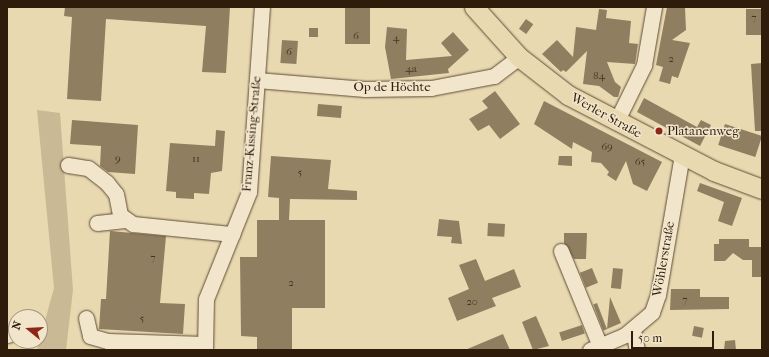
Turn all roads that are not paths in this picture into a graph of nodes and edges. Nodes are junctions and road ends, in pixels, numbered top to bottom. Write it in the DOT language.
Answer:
graph roads {
  1 [pos="262,7"];
  2 [pos="474,7"];
  3 [pos="654,7"];
  4 [pos="520,57"];
  5 [pos="257,80"];
  6 [pos="616,122"];
  7 [pos="682,155"];
  8 [pos="68,165"];
  9 [pos="762,189"];
  10 [pos="125,220"];
  11 [pos="97,223"];
  12 [pos="232,234"];
  13 [pos="561,251"];
  14 [pos="86,318"];
  15 [pos="633,330"];
  16 [pos="205,347"];
  17 [pos="595,348"];
  18 [pos="637,350"];
  1 -- 5 [label="street, Franz-Kissing-Straße"];
  2 -- 4 [label="main road, Werler Straße"];
  3 -- 6 [label="street"];
  4 -- 5 [label="street, Op de Höchte"];
  4 -- 6 [label="main road, Werler Straße"];
  5 -- 12 [label="street, Franz-Kissing-Straße"];
  6 -- 7 [label="main road, Werler Straße"];
  7 -- 9 [label="main road, Werler Straße"];
  7 -- 15 [label="street, Wöhlerstraße"];
  8 -- 10 [label="street"];
  10 -- 11 [label="street"];
  10 -- 12 [label="street"];
  12 -- 16 [label="street, Franz-Kissing-Straße"];
  13 -- 17 [label="street"];
  14 -- 16 [label="street"];
  15 -- 17 [label="street, Wöhlerstraße"];
  15 -- 18 [label="street"];
}
